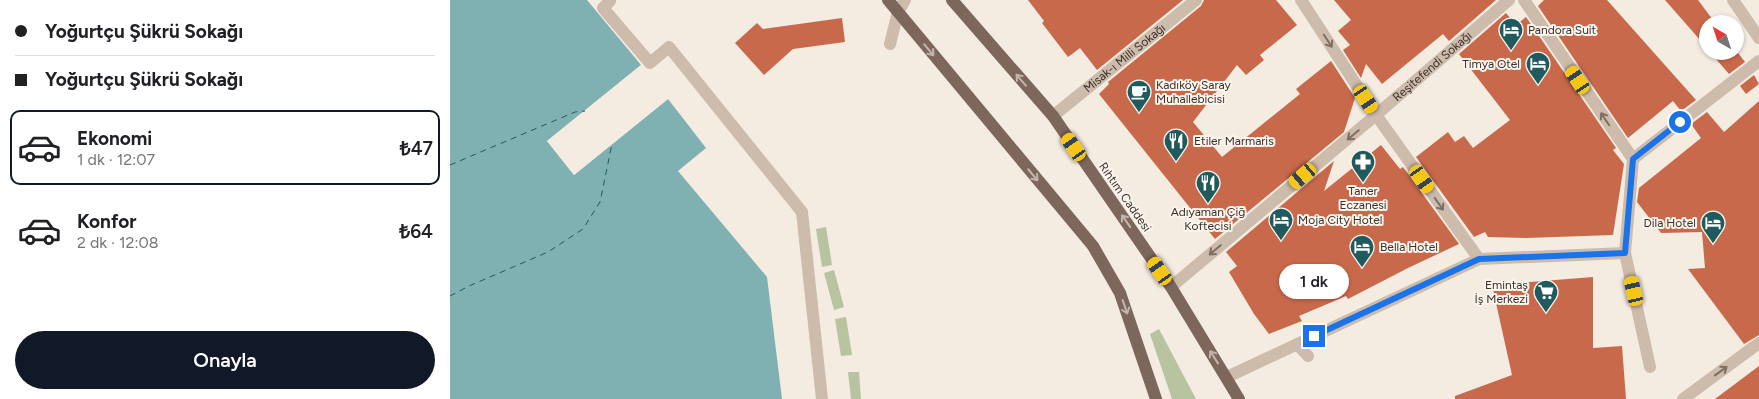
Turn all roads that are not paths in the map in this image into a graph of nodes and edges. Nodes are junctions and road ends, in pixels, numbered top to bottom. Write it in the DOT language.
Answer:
graph roads {
  1 [pos="609,0"];
  2 [pos="888,0"];
  3 [pos="905,0"];
  4 [pos="952,0"];
  5 [pos="1196,0"];
  6 [pos="1301,0"];
  7 [pos="1509,0"];
  8 [pos="1524,0"];
  9 [pos="1732,0"];
  10 [pos="898,12"];
  11 [pos="1759,38"];
  12 [pos="890,44"];
  13 [pos="1759,61"];
  14 [pos="1376,115"];
  15 [pos="1053,116"];
  16 [pos="1633,159"];
  17 [pos="1625,253"];
  18 [pos="1479,259"];
  19 [pos="1171,287"];
  20 [pos="1759,343"];
  21 [pos="1297,344"];
  22 [pos="1308,356"];
  23 [pos="1650,367"];
  24 [pos="1227,377"];
  25 [pos="822,399"];
  26 [pos="1156,399"];
  27 [pos="1239,399"];
  28 [pos="1684,399"];
  1 -- 25 [label="street"];
  2 -- 10 [label="main road"];
  3 -- 10 [label="street"];
  15 -- 4 [label="main road, Rıhtım Caddesi, one-way"];
  5 -- 15 [label="street, Misak-ı Milli Sokağı"];
  6 -- 14 [label="street, one-way"];
  7 -- 14 [label="street, Reşitefendi Sokağı"];
  16 -- 8 [label="street, one-way"];
  9 -- 11 [label="street"];
  10 -- 12 [label="street"];
  10 -- 26 [label="main road, one-way"];
  13 -- 16 [label="street"];
  14 -- 18 [label="street, one-way"];
  14 -- 19 [label="street, Reşitefendi Sokağı, one-way"];
  19 -- 15 [label="main road, Rıhtım Caddesi, one-way"];
  16 -- 17 [label="street"];
  17 -- 18 [label="street"];
  17 -- 23 [label="street"];
  18 -- 21 [label="street"];
  24 -- 19 [label="main road, Rıhtım Caddesi, one-way"];
  28 -- 20 [label="street, one-way"];
  21 -- 22 [label="street"];
  21 -- 24 [label="street"];
  24 -- 27 [label="main road, Rıhtım Caddesi"];
}
